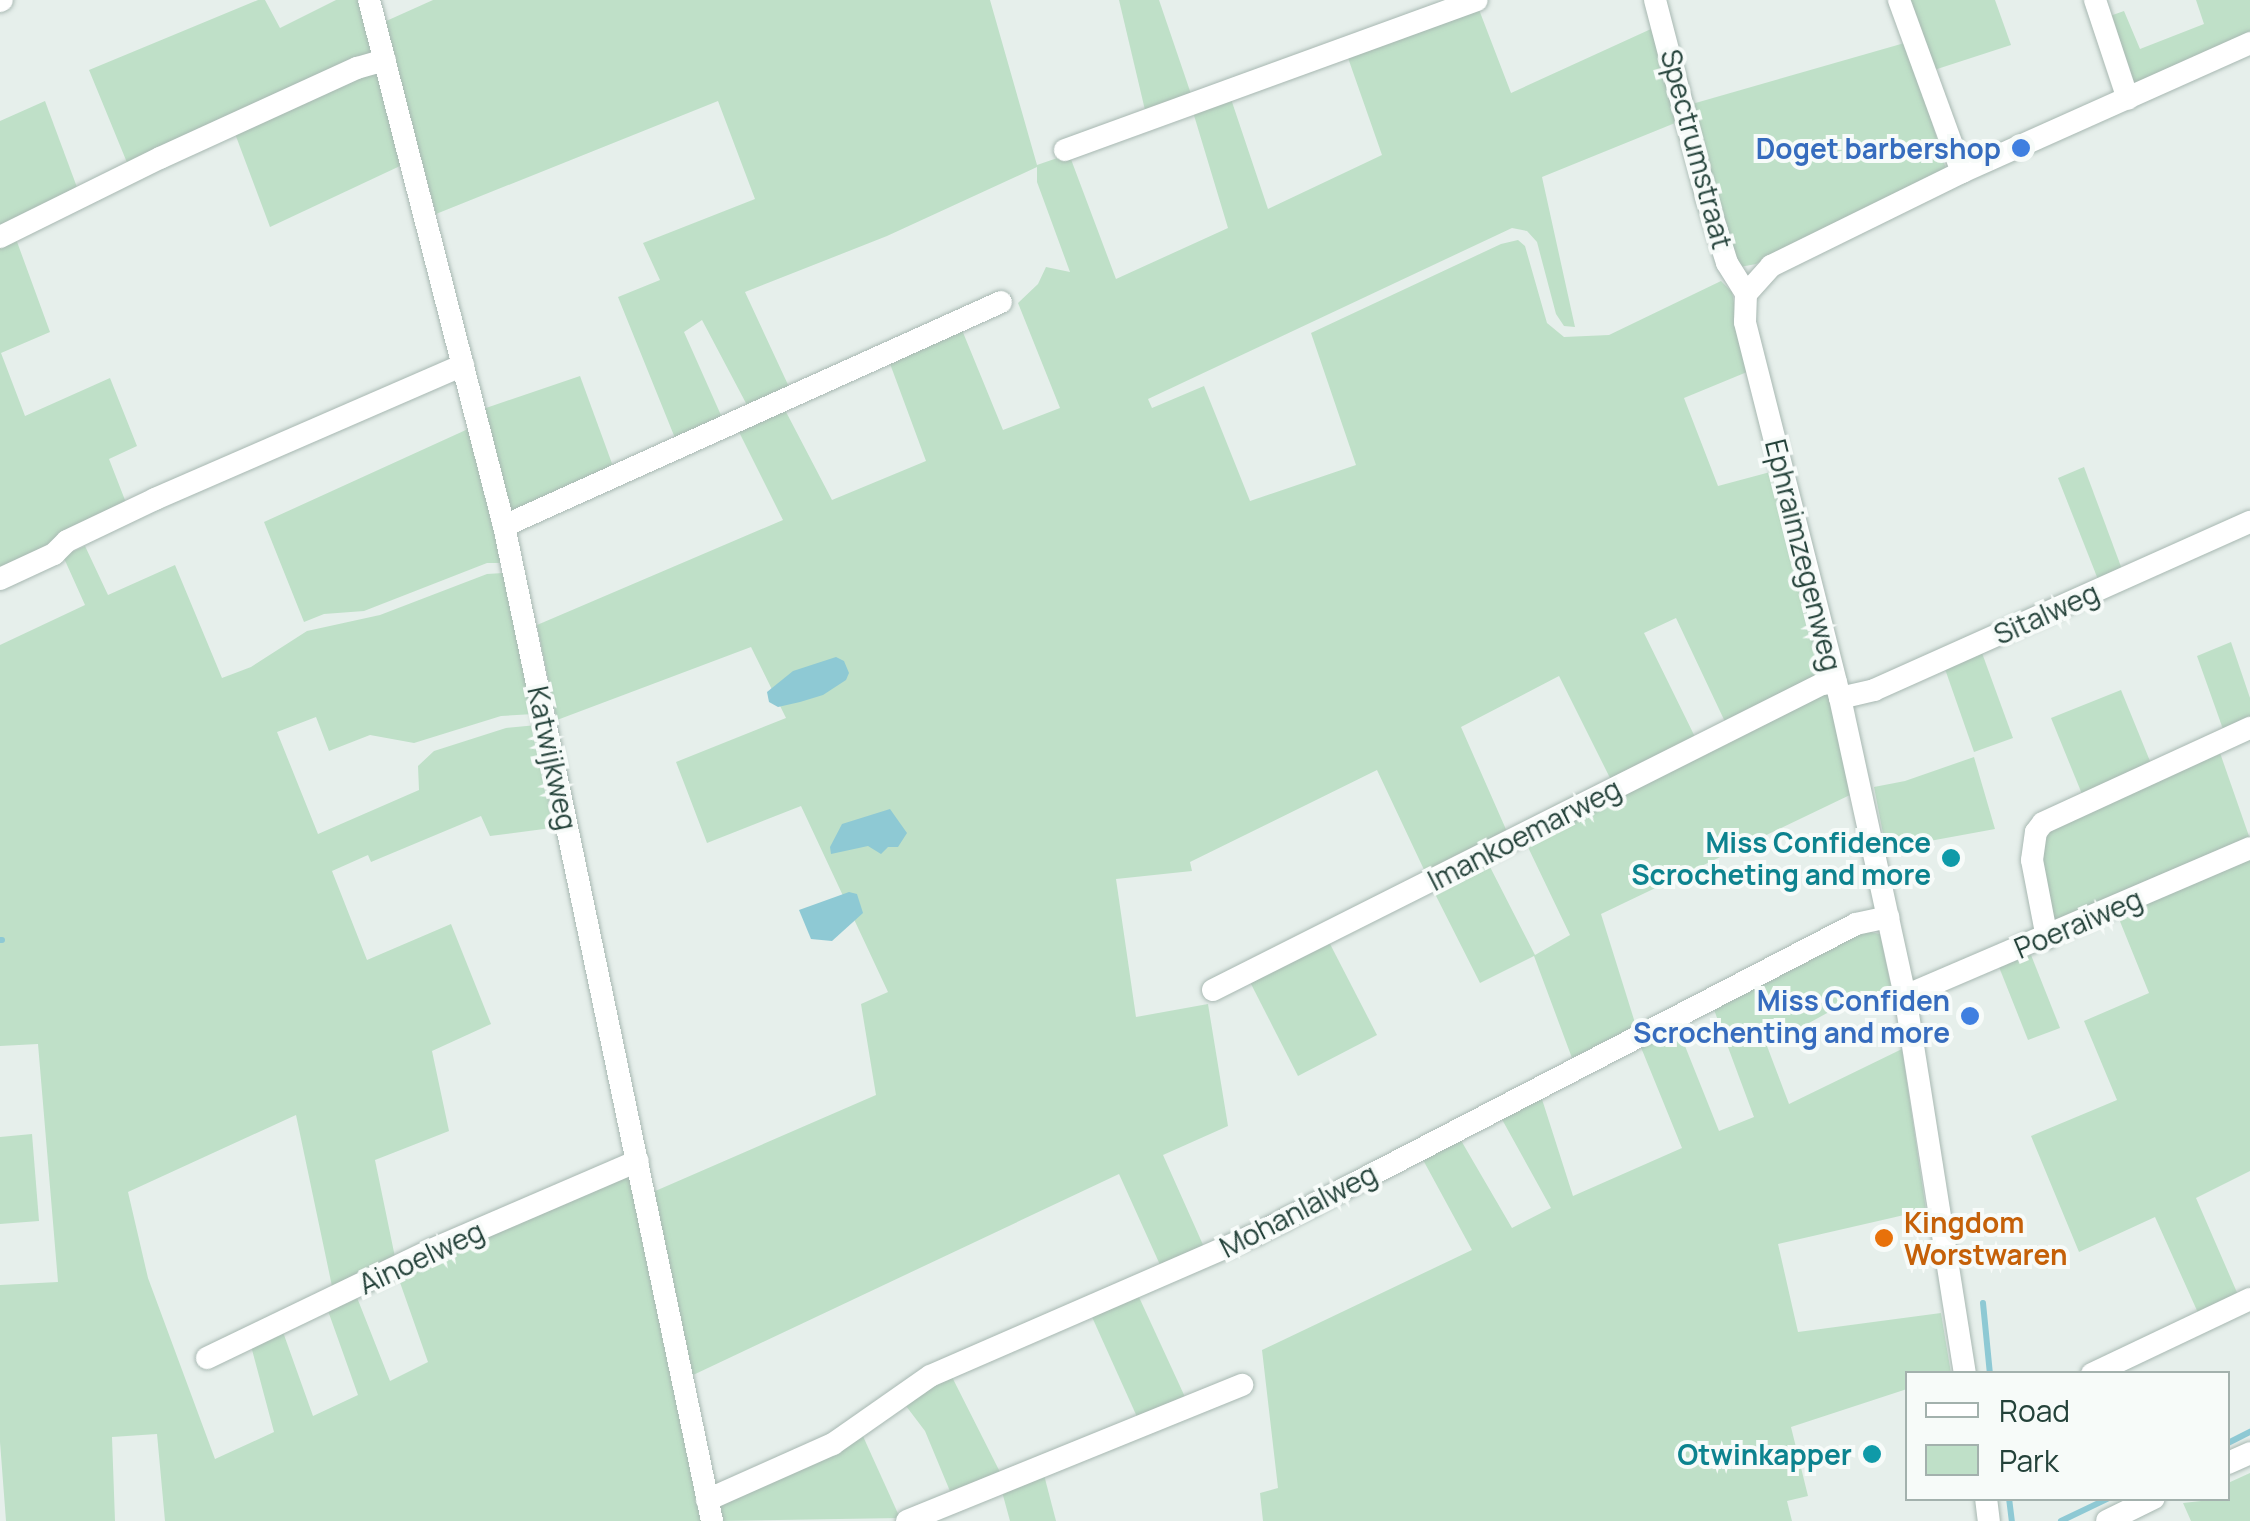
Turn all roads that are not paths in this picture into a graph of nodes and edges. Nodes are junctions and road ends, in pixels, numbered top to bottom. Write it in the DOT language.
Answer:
graph roads {
  1 [pos="370,0"];
  2 [pos="1477,0"];
  3 [pos="1656,0"];
  4 [pos="1899,0"];
  5 [pos="2095,0"];
  6 [pos="2250,43"];
  7 [pos="385,60"];
  8 [pos="2128,99"];
  9 [pos="1065,150"];
  10 [pos="1962,172"];
  11 [pos="0,237"];
  12 [pos="1746,294"];
  13 [pos="1002,302"];
  14 [pos="463,364"];
  15 [pos="2250,522"];
  16 [pos="504,526"];
  17 [pos="0,579"];
  18 [pos="1838,690"];
  19 [pos="2250,728"];
  20 [pos="2250,848"];
  21 [pos="1888,917"];
  22 [pos="2047,938"];
  23 [pos="1214,990"];
  24 [pos="1905,996"];
  25 [pos="638,1161"];
  26 [pos="2250,1300"];
  27 [pos="207,1358"];
  28 [pos="1965,1371"];
  29 [pos="2098,1371"];
  30 [pos="1242,1385"];
  31 [pos="2148,1501"];
  32 [pos="710,1511"];
  33 [pos="907,1521"];
  34 [pos="2106,1521"];
  1 -- 7 [label="street, Katwijkweg"];
  2 -- 9 [label="street"];
  3 -- 12 [label="street, Spectrumstraat"];
  4 -- 10 [label="street"];
  5 -- 8 [label="street"];
  6 -- 8 [label="street"];
  7 -- 11 [label="street"];
  7 -- 14 [label="street, Katwijkweg"];
  8 -- 10 [label="street"];
  10 -- 12 [label="street"];
  12 -- 18 [label="street, Ephraimzegenweg"];
  13 -- 16 [label="street"];
  14 -- 16 [label="street, Katwijkweg"];
  14 -- 17 [label="street"];
  15 -- 18 [label="street, Sitalweg"];
  16 -- 25 [label="street, Katwijkweg"];
  18 -- 21 [label="street, Ephraimzegenweg"];
  18 -- 23 [label="street, Imankoemarweg"];
  19 -- 22 [label="street"];
  20 -- 22 [label="street, Poeraiweg"];
  21 -- 24 [label="street, Ephraimzegenweg"];
  21 -- 32 [label="street, Mohanlalweg"];
  22 -- 24 [label="street, Poeraiweg"];
  24 -- 28 [label="street, Ephraimzegenweg"];
  25 -- 27 [label="street, Ainoelweg"];
  25 -- 32 [label="street, Katwijkweg"];
  26 -- 29 [label="street"];
  30 -- 33 [label="street"];
  31 -- 34 [label="street"];
}
